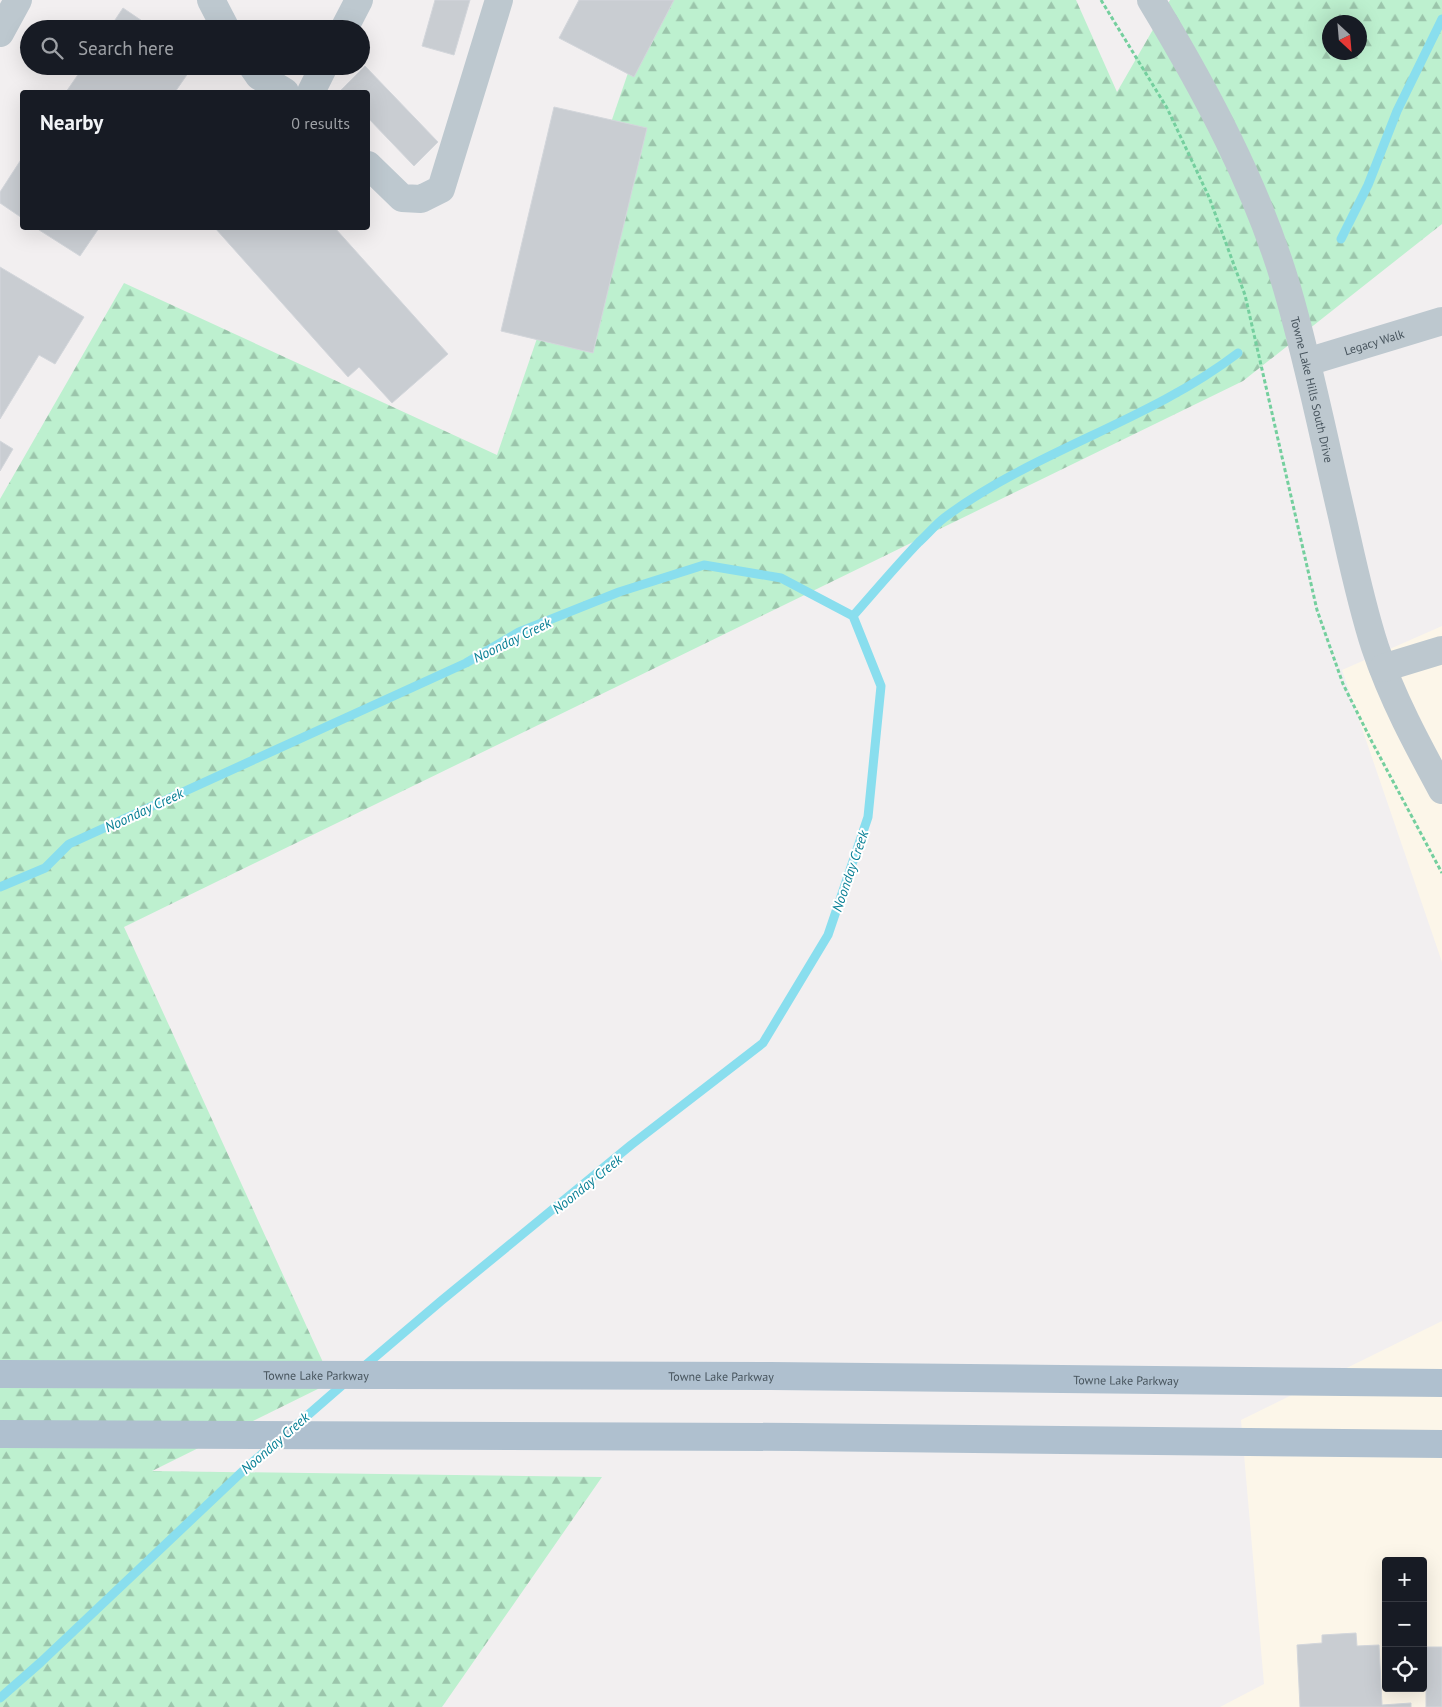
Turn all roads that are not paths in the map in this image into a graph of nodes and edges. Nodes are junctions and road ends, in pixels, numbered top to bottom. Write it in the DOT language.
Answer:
graph roads {
  1 [pos="18,0"];
  2 [pos="211,0"];
  3 [pos="359,0"];
  4 [pos="499,0"];
  5 [pos="1151,0"];
  6 [pos="221,20"];
  7 [pos="349,20"];
  8 [pos="0,33"];
  9 [pos="258,75"];
  10 [pos="319,75"];
  11 [pos="282,90"];
  12 [pos="311,90"];
  13 [pos="370,167"];
  14 [pos="1442,321"];
  15 [pos="1307,362"];
  16 [pos="1442,650"];
  17 [pos="1383,668"];
  18 [pos="1442,790"];
  19 [pos="0,1374"];
  20 [pos="1442,1383"];
  21 [pos="0,1434"];
  22 [pos="1442,1444"];
  1 -- 8 [label="street"];
  2 -- 6 [label="street"];
  3 -- 7 [label="street"];
  4 -- 13 [label="street"];
  5 -- 15 [label="street, Towne Lake Hills South Drive"];
  9 -- 11 [label="street"];
  10 -- 12 [label="street"];
  14 -- 15 [label="street, Legacy Walk"];
  15 -- 17 [label="street, Towne Lake Hills South Drive"];
  16 -- 17 [label="street"];
  17 -- 18 [label="street, Towne Lake Hills South Drive"];
  19 -- 20 [label="main road, Towne Lake Parkway"];
  21 -- 22 [label="main road"];
}
